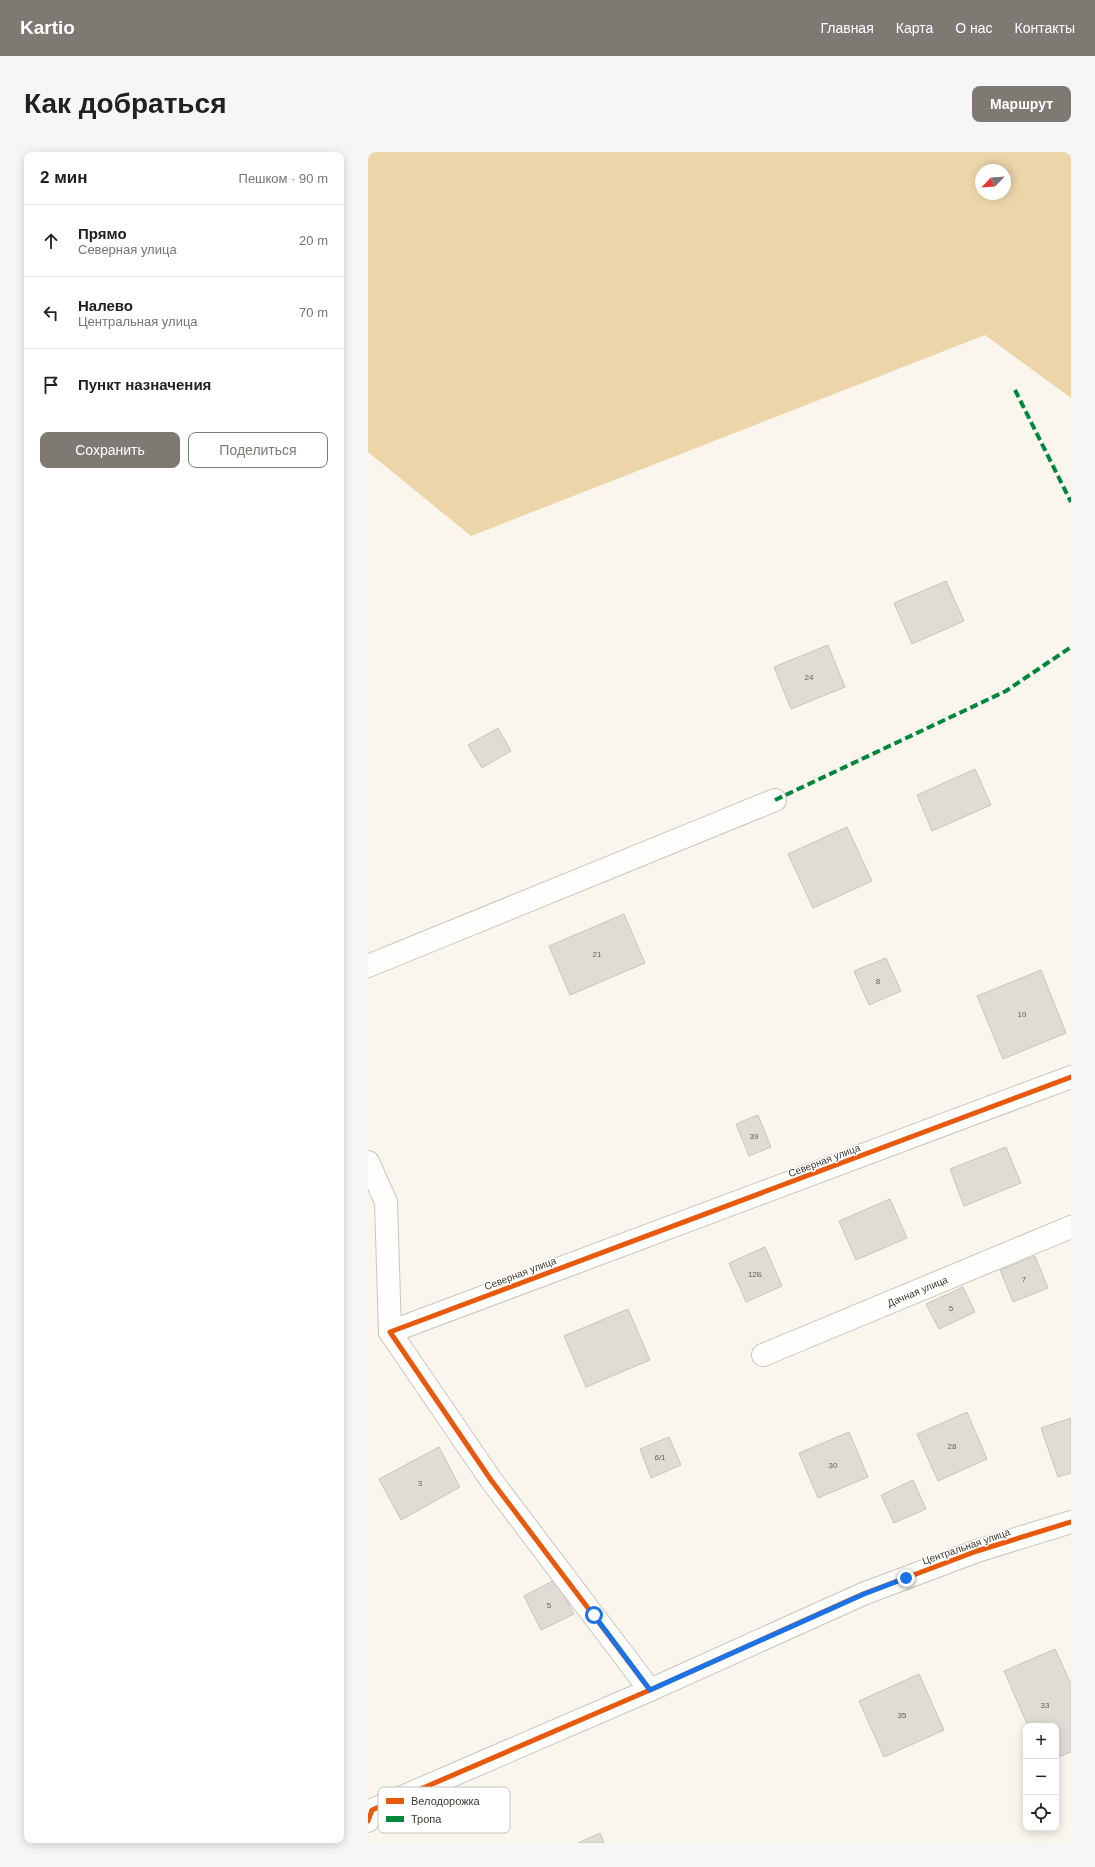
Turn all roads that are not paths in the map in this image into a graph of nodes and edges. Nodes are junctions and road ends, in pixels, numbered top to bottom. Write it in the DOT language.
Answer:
graph roads {
  1 [pos="775,800"];
  2 [pos="368,966"];
  3 [pos="1071,1077"];
  4 [pos="368,1162"];
  5 [pos="1071,1227"];
  6 [pos="390,1332"];
  7 [pos="763,1355"];
  8 [pos="1071,1522"];
  9 [pos="650,1690"];
  10 [pos="425,1787"];
  11 [pos="378,1807"];
  12 [pos="368,1821"];
  1 -- 2 [label="street"];
  3 -- 6 [label="street, Северная улица"];
  4 -- 6 [label="street"];
  5 -- 7 [label="street, Дачная улица"];
  6 -- 9 [label="street"];
  8 -- 9 [label="street, Центральная улица"];
  9 -- 10 [label="street, Центральная улица"];
  11 -- 12 [label="street, Центральная улица"];
}
